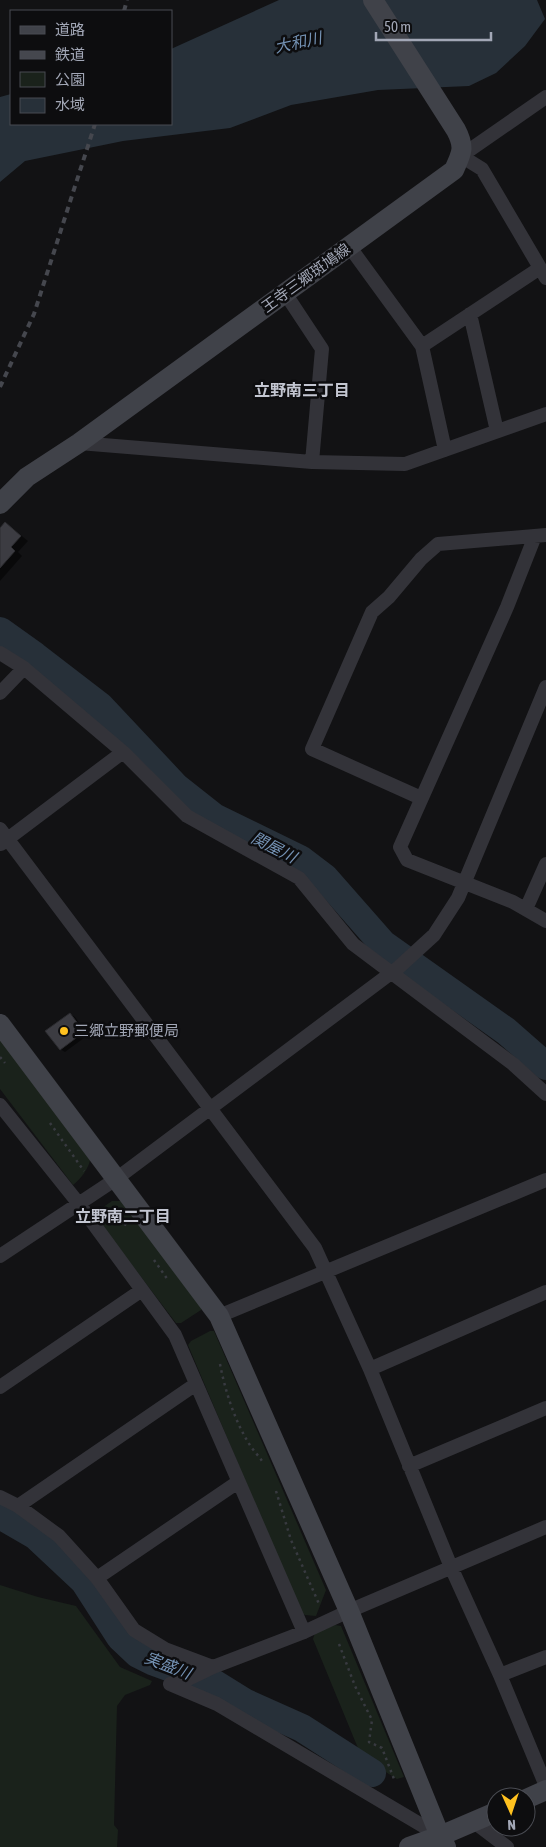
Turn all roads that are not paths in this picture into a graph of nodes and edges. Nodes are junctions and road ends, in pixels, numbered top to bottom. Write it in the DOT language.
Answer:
graph roads {
  1 [pos="373,0"];
  2 [pos="544,102"];
  3 [pos="461,156"];
  4 [pos="349,246"];
  5 [pos="543,273"];
  6 [pos="285,293"];
  7 [pos="470,314"];
  8 [pos="422,346"];
  9 [pos="546,414"];
  10 [pos="497,431"];
  11 [pos="79,443"];
  12 [pos="445,450"];
  13 [pos="312,462"];
  14 [pos="0,504"];
  15 [pos="541,536"];
  16 [pos="0,653"];
  17 [pos="24,668"];
  18 [pos="546,687"];
  19 [pos="0,692"];
  20 [pos="123,752"];
  21 [pos="421,798"];
  22 [pos="2,838"];
  23 [pos="546,864"];
  24 [pos="526,909"];
  25 [pos="546,921"];
  26 [pos="395,969"];
  27 [pos="0,1024"];
  28 [pos="546,1094"];
  29 [pos="0,1105"];
  30 [pos="209,1108"];
  31 [pos="116,1179"];
  32 [pos="546,1180"];
  33 [pos="79,1204"];
  34 [pos="0,1256"];
  35 [pos="326,1272"];
  36 [pos="142,1290"];
  37 [pos="546,1292"];
  38 [pos="219,1316"];
  39 [pos="370,1369"];
  40 [pos="196,1384"];
  41 [pos="0,1387"];
  42 [pos="546,1408"];
  43 [pos="409,1466"];
  44 [pos="238,1482"];
  45 [pos="0,1497"];
  46 [pos="18,1506"];
  47 [pos="546,1527"];
  48 [pos="451,1567"];
  49 [pos="97,1578"];
  50 [pos="349,1611"];
  51 [pos="304,1632"];
  52 [pos="546,1657"];
  53 [pos="209,1668"];
  54 [pos="500,1676"];
  55 [pos="546,1786"];
  56 [pos="486,1817"];
  57 [pos="474,1822"];
  58 [pos="443,1842"];
  59 [pos="409,1847"];
  60 [pos="507,1847"];
  1 -- 3 [label="street"];
  2 -- 3 [label="street"];
  3 -- 4 [label="street, 王寺三郷斑鳩線"];
  3 -- 5 [label="street"];
  4 -- 6 [label="street, 王寺三郷斑鳩線"];
  4 -- 8 [label="street"];
  5 -- 7 [label="street"];
  6 -- 11 [label="street, 王寺三郷斑鳩線"];
  6 -- 13 [label="street"];
  7 -- 8 [label="street"];
  7 -- 10 [label="street"];
  8 -- 12 [label="street"];
  9 -- 10 [label="street"];
  10 -- 12 [label="street"];
  11 -- 13 [label="street"];
  11 -- 14 [label="street, 王寺三郷斑鳩線"];
  12 -- 13 [label="street"];
  15 -- 21 [label="street"];
  15 -- 21 [label="street"];
  16 -- 17 [label="street"];
  17 -- 19 [label="street"];
  17 -- 20 [label="street"];
  18 -- 26 [label="street"];
  20 -- 22 [label="street"];
  20 -- 26 [label="street"];
  21 -- 24 [label="street"];
  22 -- 30 [label="street"];
  23 -- 24 [label="street"];
  24 -- 25 [label="street"];
  26 -- 28 [label="street"];
  26 -- 30 [label="street"];
  27 -- 31 [label="street"];
  29 -- 33 [label="street"];
  30 -- 31 [label="street"];
  30 -- 35 [label="street"];
  31 -- 33 [label="street"];
  31 -- 38 [label="street"];
  32 -- 35 [label="street"];
  33 -- 34 [label="street"];
  33 -- 36 [label="street"];
  35 -- 38 [label="street"];
  35 -- 39 [label="street"];
  36 -- 40 [label="street"];
  36 -- 41 [label="street"];
  37 -- 39 [label="street"];
  38 -- 50 [label="street"];
  39 -- 43 [label="street"];
  40 -- 44 [label="street"];
  40 -- 46 [label="street"];
  42 -- 43 [label="street"];
  43 -- 48 [label="street"];
  44 -- 49 [label="street"];
  44 -- 51 [label="street"];
  45 -- 46 [label="street"];
  46 -- 49 [label="street"];
  47 -- 48 [label="street"];
  48 -- 50 [label="street"];
  48 -- 54 [label="street"];
  49 -- 53 [label="street"];
  50 -- 51 [label="street"];
  50 -- 58 [label="street"];
  51 -- 53 [label="street"];
  52 -- 54 [label="street"];
  53 -- 58 [label="street"];
  54 -- 55 [label="street"];
  56 -- 57 [label="street"];
  57 -- 58 [label="street"];
  57 -- 60 [label="street"];
  58 -- 59 [label="street"];
}
